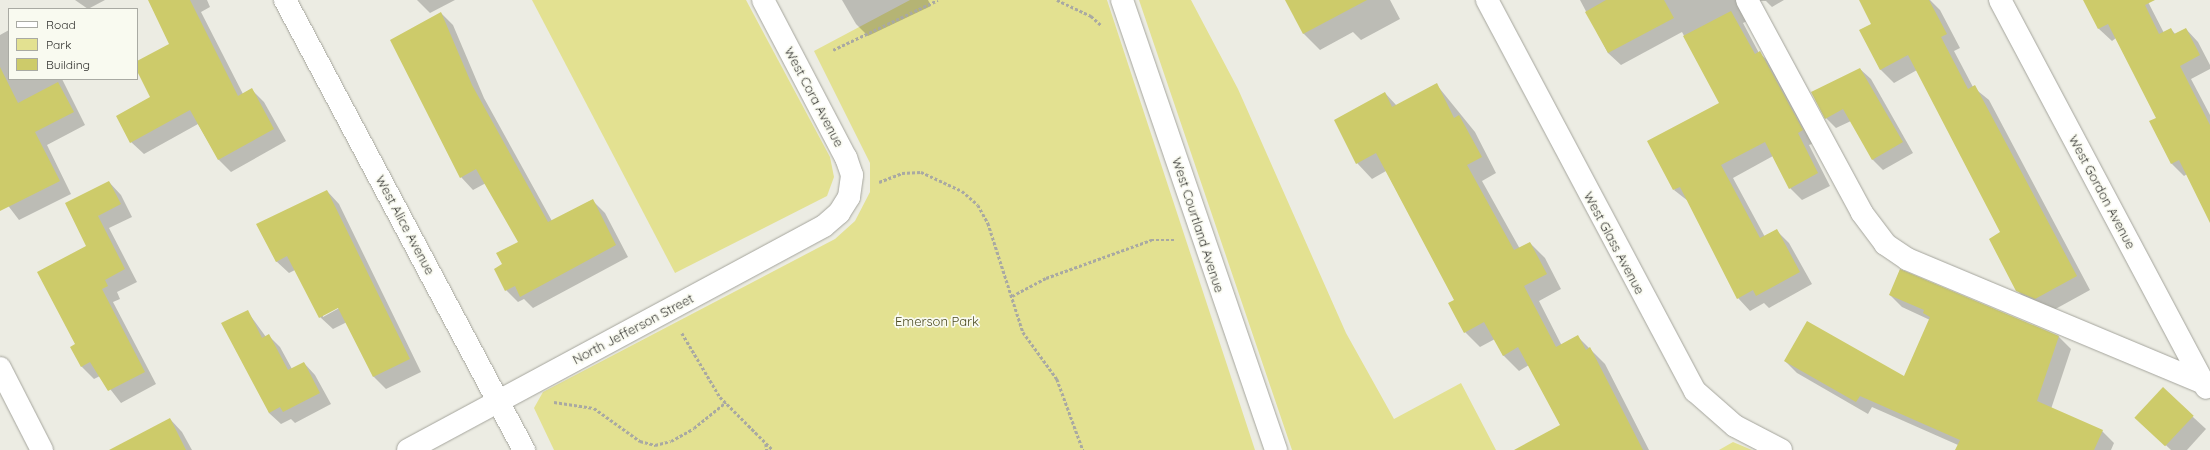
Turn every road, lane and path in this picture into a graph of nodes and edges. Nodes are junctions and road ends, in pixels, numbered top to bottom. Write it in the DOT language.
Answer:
graph roads {
  1 [pos="285,0"];
  2 [pos="764,0"];
  3 [pos="938,0"];
  4 [pos="1056,0"];
  5 [pos="1122,0"];
  6 [pos="1487,0"];
  7 [pos="1747,0"];
  8 [pos="2000,0"];
  9 [pos="1138,46"];
  10 [pos="833,50"];
  11 [pos="879,182"];
  12 [pos="849,197"];
  13 [pos="1201,235"];
  14 [pos="1012,296"];
  15 [pos="678,325"];
  16 [pos="0,368"];
  17 [pos="2208,388"];
  18 [pos="546,400"];
  19 [pos="499,402"];
  20 [pos="726,402"];
  21 [pos="766,443"];
  22 [pos="42,450"];
  23 [pos="408,450"];
  24 [pos="524,450"];
  25 [pos="767,450"];
  26 [pos="773,450"];
  27 [pos="1083,450"];
  28 [pos="1276,450"];
  29 [pos="1781,450"];
  1 -- 19 [label="street, West Alice Avenue"];
  2 -- 12 [label="street, West Cora Avenue"];
  3 -- 10 [label="path"];
  4 -- 9 [label="path"];
  5 -- 9 [label="street, West Courtland Avenue"];
  6 -- 29 [label="street, West Glass Avenue"];
  7 -- 17 [label="street"];
  8 -- 17 [label="street, West Gordon Avenue"];
  9 -- 13 [label="street, West Courtland Avenue"];
  11 -- 14 [label="path"];
  12 -- 19 [label="street, North Jefferson Street"];
  13 -- 14 [label="path"];
  13 -- 28 [label="street, West Courtland Avenue"];
  14 -- 27 [label="path"];
  15 -- 20 [label="path"];
  16 -- 22 [label="street"];
  18 -- 20 [label="path"];
  19 -- 23 [label="street, North Jefferson Street"];
  19 -- 24 [label="street, West Alice Avenue"];
  20 -- 21 [label="path"];
  21 -- 25 [label="path"];
  21 -- 26 [label="path"];
}
